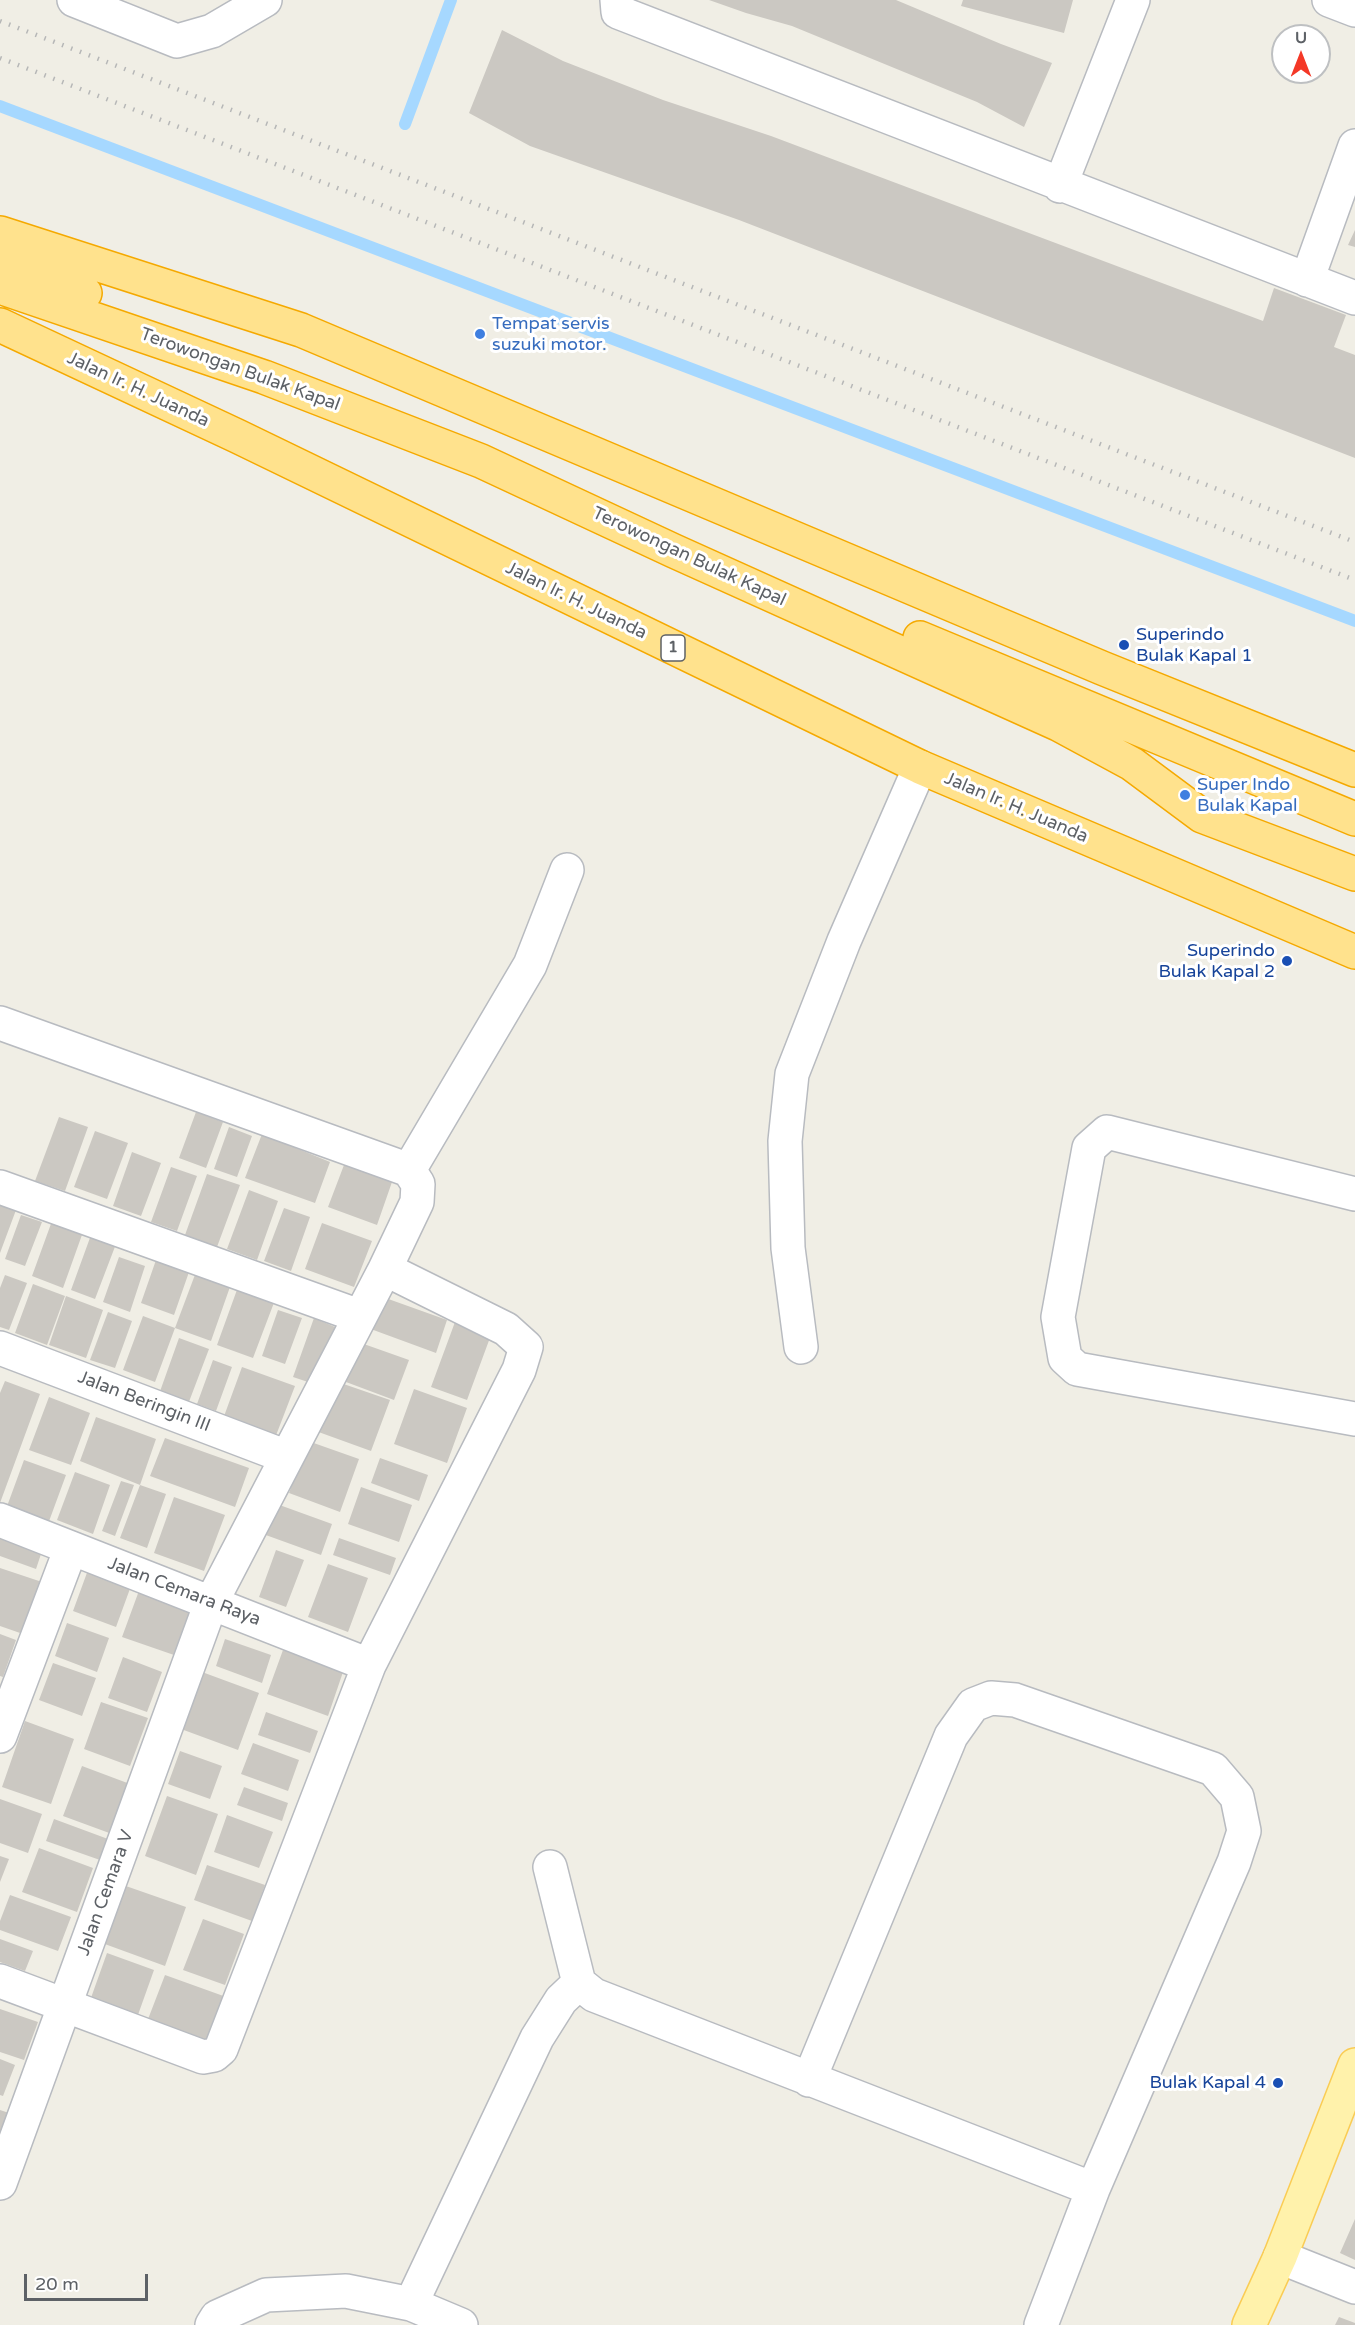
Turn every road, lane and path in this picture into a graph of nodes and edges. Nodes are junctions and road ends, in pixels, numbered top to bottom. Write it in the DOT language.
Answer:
graph roads {
  1 [pos="74,0"];
  2 [pos="265,0"];
  3 [pos="617,0"];
  4 [pos="1133,0"];
  5 [pos="1329,0"];
  6 [pos="1355,10"];
  7 [pos="1355,146"];
  8 [pos="1060,186"];
  9 [pos="0,233"];
  10 [pos="0,259"];
  11 [pos="1307,280"];
  12 [pos="0,286"];
  13 [pos="1355,298"];
  14 [pos="0,325"];
  15 [pos="920,768"];
  16 [pos="1355,770"];
  17 [pos="1355,819"];
  18 [pos="567,870"];
  19 [pos="1355,874"];
  20 [pos="1355,952"];
  21 [pos="0,1023"];
  22 [pos="410,1170"];
  23 [pos="0,1187"];
  24 [pos="1355,1194"];
  25 [pos="385,1269"];
  26 [pos="359,1316"];
  27 [pos="801,1347"];
  28 [pos="0,1348"];
  29 [pos="1355,1419"];
  30 [pos="287,1456"];
  31 [pos="0,1520"];
  32 [pos="71,1548"];
  33 [pos="211,1603"];
  34 [pos="369,1665"];
  35 [pos="0,1736"];
  36 [pos="550,1867"];
  37 [pos="0,1981"];
  38 [pos="579,1983"];
  39 [pos="64,2007"];
  40 [pos="1355,2065"];
  41 [pos="809,2080"];
  42 [pos="0,2183"];
  43 [pos="1094,2189"];
  44 [pos="1280,2257"];
  45 [pos="1355,2287"];
  46 [pos="411,2304"];
  47 [pos="213,2325"];
  48 [pos="460,2325"];
  49 [pos="1041,2325"];
  50 [pos="1249,2325"];
  1 -- 2 [label="street"];
  3 -- 8 [label="street"];
  4 -- 8 [label="street"];
  5 -- 6 [label="street"];
  7 -- 11 [label="street"];
  8 -- 11 [label="street"];
  9 -- 16 [label="highway"];
  10 -- 17 [label="highway, Terowongan Bulak Kapal"];
  11 -- 13 [label="street"];
  12 -- 19 [label="highway, Terowongan Bulak Kapal"];
  14 -- 15 [label="highway, Jalan Ir. H. Juanda / 1"];
  15 -- 20 [label="highway, Jalan Ir. H. Juanda / 1"];
  15 -- 27 [label="street"];
  18 -- 22 [label="street"];
  21 -- 22 [label="street"];
  22 -- 25 [label="street, Jalan Cemara V"];
  23 -- 26 [label="street"];
  24 -- 29 [label="street"];
  25 -- 26 [label="street, Jalan Cemara V"];
  25 -- 34 [label="street"];
  26 -- 30 [label="street, Jalan Cemara V"];
  28 -- 30 [label="street, Jalan Beringin III"];
  30 -- 33 [label="street, Jalan Cemara V"];
  31 -- 32 [label="street, Jalan Cemara Raya"];
  32 -- 33 [label="street, Jalan Cemara Raya"];
  32 -- 35 [label="street"];
  33 -- 34 [label="street, Jalan Cemara Raya"];
  33 -- 39 [label="street, Jalan Cemara V"];
  34 -- 39 [label="street"];
  36 -- 38 [label="street"];
  37 -- 39 [label="street"];
  38 -- 41 [label="street"];
  38 -- 46 [label="street"];
  39 -- 42 [label="street, Jalan Cemara V"];
  40 -- 44 [label="main road"];
  41 -- 43 [label="street"];
  41 -- 43 [label="street"];
  43 -- 49 [label="street"];
  44 -- 45 [label="street"];
  44 -- 50 [label="main road"];
  46 -- 47 [label="street"];
  46 -- 48 [label="street"];
}
